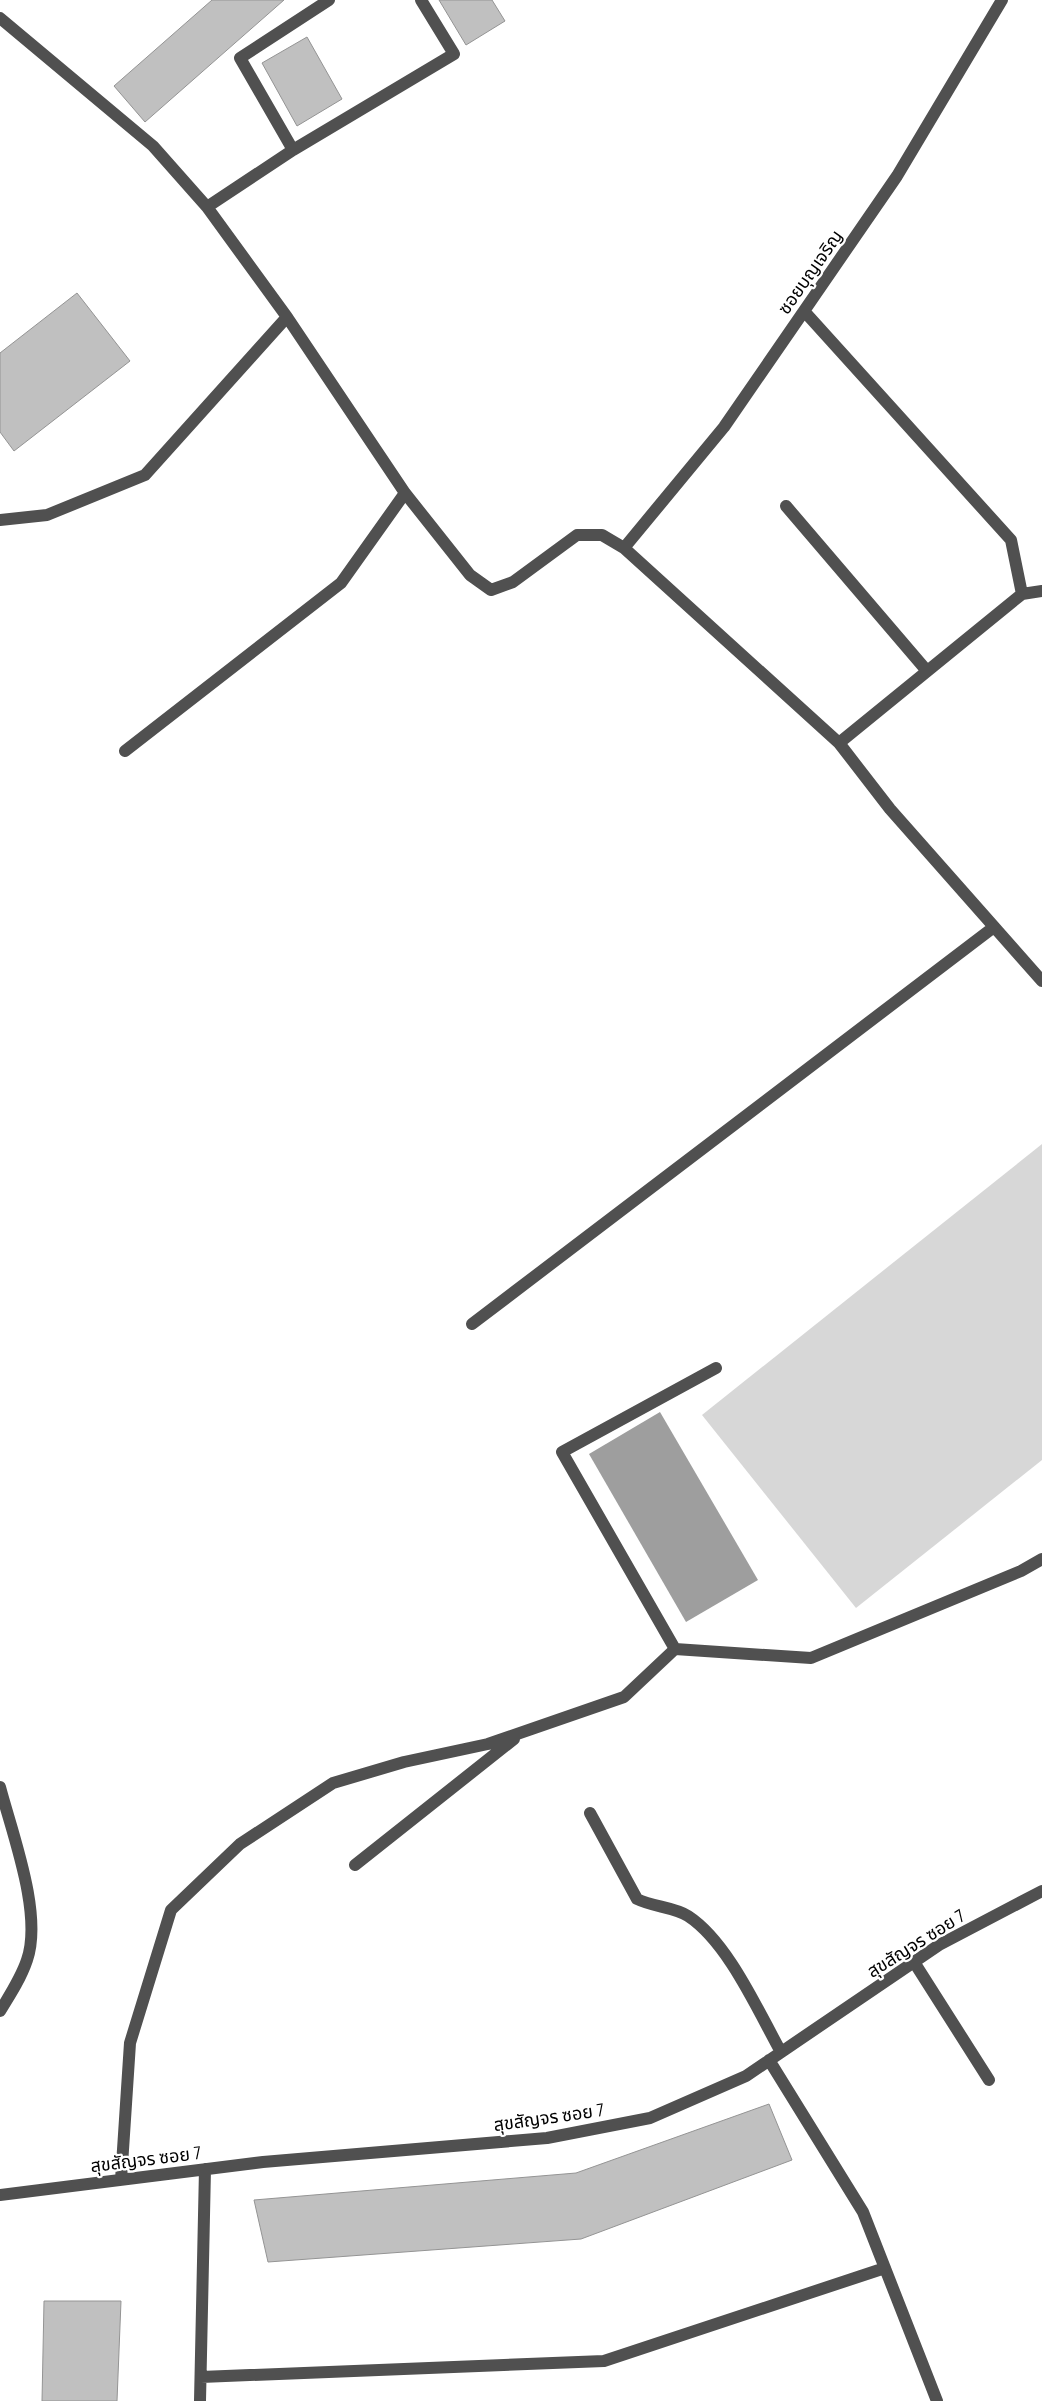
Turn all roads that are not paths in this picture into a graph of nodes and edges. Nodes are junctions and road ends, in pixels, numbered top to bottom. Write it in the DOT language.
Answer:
graph roads {
  1 [pos="329,0"];
  2 [pos="421,0"];
  3 [pos="1002,0"];
  4 [pos="0,18"];
  5 [pos="293,150"];
  6 [pos="207,207"];
  7 [pos="804,311"];
  8 [pos="287,317"];
  9 [pos="405,493"];
  10 [pos="786,506"];
  11 [pos="0,520"];
  12 [pos="624,548"];
  13 [pos="1042,591"];
  14 [pos="1022,594"];
  15 [pos="927,671"];
  16 [pos="838,743"];
  17 [pos="125,751"];
  18 [pos="994,926"];
  19 [pos="1042,981"];
  20 [pos="472,1324"];
  21 [pos="716,1368"];
  22 [pos="1042,1559"];
  23 [pos="675,1649"];
  24 [pos="522,1732"];
  25 [pos="0,1787"];
  26 [pos="590,1813"];
  27 [pos="355,1865"];
  28 [pos="1042,1891"];
  29 [pos="914,1962"];
  30 [pos="0,2011"];
  31 [pos="782,2052"];
  32 [pos="769,2060"];
  33 [pos="990,2080"];
  34 [pos="205,2169"];
  35 [pos="121,2180"];
  36 [pos="0,2195"];
  37 [pos="885,2268"];
  38 [pos="200,2377"];
  39 [pos="200,2401"];
  40 [pos="937,2401"];
  1 -- 5 [label="street"];
  2 -- 5 [label="street"];
  3 -- 7 [label="street, ซอยบุญเจริญ"];
  4 -- 6 [label="street"];
  5 -- 6 [label="street"];
  6 -- 8 [label="street"];
  7 -- 12 [label="street, ซอยบุญเจริญ"];
  7 -- 14 [label="street"];
  8 -- 9 [label="street"];
  8 -- 11 [label="street"];
  9 -- 12 [label="street"];
  9 -- 17 [label="street"];
  10 -- 15 [label="street"];
  12 -- 16 [label="street"];
  13 -- 14 [label="street"];
  14 -- 15 [label="street"];
  15 -- 16 [label="street"];
  16 -- 18 [label="street"];
  18 -- 19 [label="street"];
  18 -- 20 [label="street"];
  21 -- 23 [label="street"];
  22 -- 23 [label="street"];
  23 -- 24 [label="street"];
  24 -- 27 [label="street"];
  24 -- 35 [label="street"];
  25 -- 30 [label="street"];
  26 -- 31 [label="street"];
  28 -- 29 [label="street, สุขสัญจร ซอย 7"];
  29 -- 31 [label="street, สุขสัญจร ซอย 7"];
  29 -- 33 [label="street"];
  31 -- 32 [label="street, สุขสัญจร ซอย 7"];
  32 -- 34 [label="street, สุขสัญจร ซอย 7"];
  32 -- 37 [label="street"];
  34 -- 35 [label="street, สุขสัญจร ซอย 7"];
  34 -- 38 [label="street"];
  35 -- 36 [label="street, สุขสัญจร ซอย 7"];
  37 -- 38 [label="street"];
  37 -- 40 [label="street"];
  38 -- 39 [label="street"];
}
